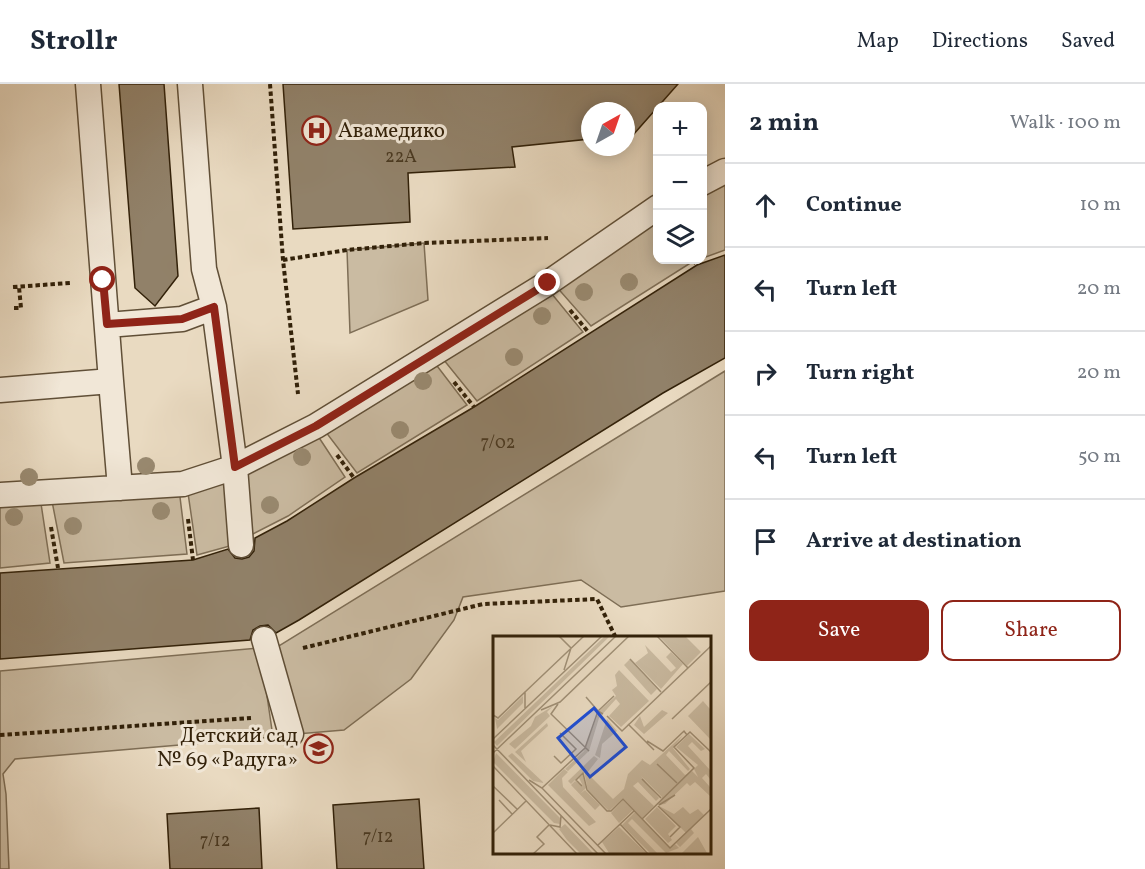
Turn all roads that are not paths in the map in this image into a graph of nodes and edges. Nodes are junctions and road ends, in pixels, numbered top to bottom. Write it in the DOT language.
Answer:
graph roads {
  1 [pos="88,84"];
  2 [pos="190,84"];
  3 [pos="725,171"];
  4 [pos="707,180"];
  5 [pos="653,210"];
  6 [pos="214,307"];
  7 [pos="107,324"];
  8 [pos="111,381"];
  9 [pos="0,390"];
  10 [pos="235,467"];
  11 [pos="120,488"];
  12 [pos="0,495"];
  13 [pos="241,545"];
  14 [pos="267,648"];
  15 [pos="288,725"];
  1 -- 7 [label="lane"];
  2 -- 6 [label="lane"];
  3 -- 4 [label="lane"];
  5 -- 10 [label="lane"];
  6 -- 7 [label="lane"];
  6 -- 10 [label="lane"];
  7 -- 8 [label="lane"];
  8 -- 9 [label="lane"];
  8 -- 11 [label="lane"];
  10 -- 11 [label="lane"];
  10 -- 13 [label="lane"];
  11 -- 12 [label="lane"];
  14 -- 15 [label="lane"];
}
